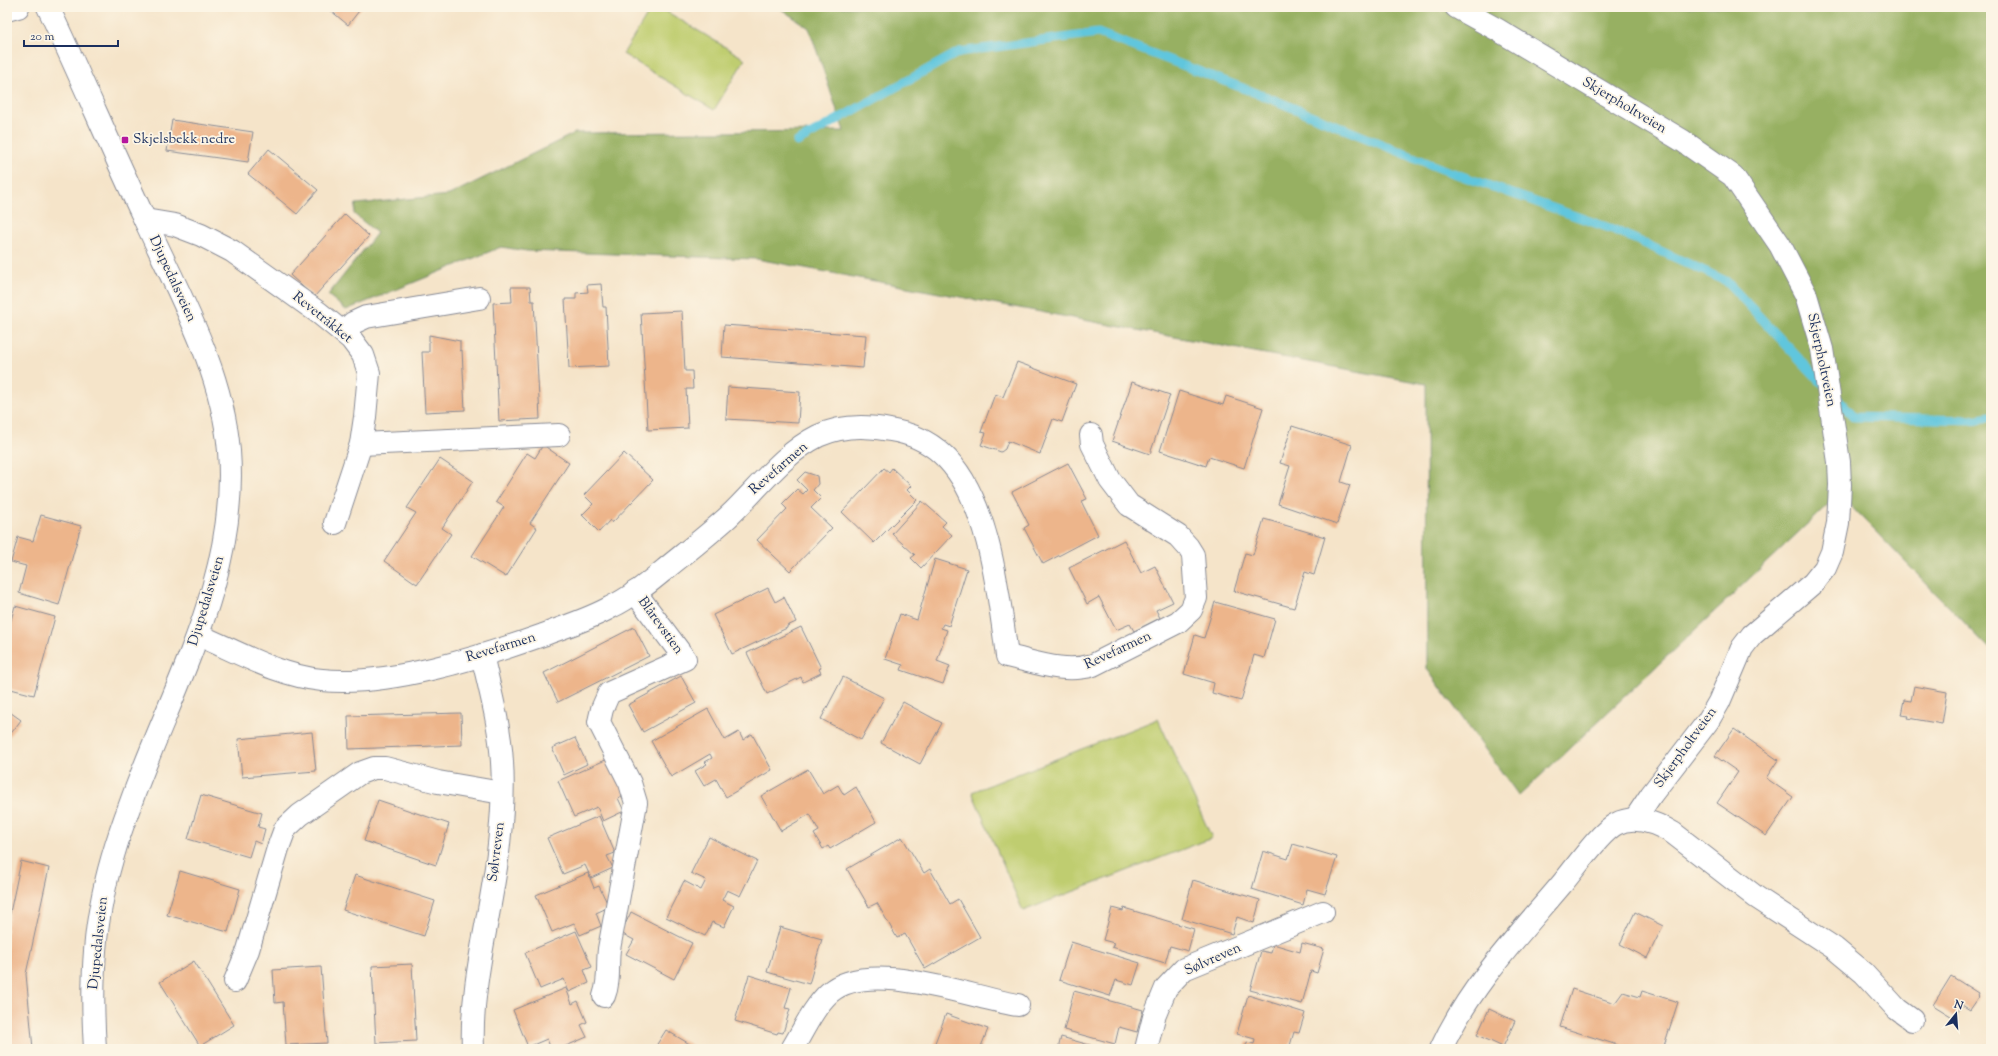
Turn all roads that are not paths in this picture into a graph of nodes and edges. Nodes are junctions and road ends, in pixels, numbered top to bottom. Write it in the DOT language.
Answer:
graph roads {
  1 [pos="18,7"];
  2 [pos="48,7"];
  3 [pos="1456,7"];
  4 [pos="7,10"];
  5 [pos="145,220"];
  6 [pos="479,298"];
  7 [pos="343,332"];
  8 [pos="559,435"];
  9 [pos="1091,435"];
  10 [pos="361,444"];
  11 [pos="335,523"];
  12 [pos="635,592"];
  13 [pos="198,635"];
  14 [pos="482,655"];
  15 [pos="502,793"];
  16 [pos="1635,819"];
  17 [pos="1323,912"];
  18 [pos="235,981"];
  19 [pos="604,996"];
  20 [pos="1018,1005"];
  21 [pos="1912,1020"];
  22 [pos="94,1049"];
  23 [pos="473,1049"];
  24 [pos="792,1049"];
  25 [pos="1146,1049"];
  26 [pos="1441,1049"];
  1 -- 4 [label="street"];
  2 -- 5 [label="street, Djupedalsveien"];
  3 -- 16 [label="street, Skjerpholtveien"];
  5 -- 7 [label="street, Revetråkket"];
  5 -- 13 [label="street, Djupedalsveien"];
  6 -- 7 [label="street"];
  7 -- 10 [label="street, Revetråkket"];
  8 -- 10 [label="street"];
  9 -- 12 [label="street, Revefarmen"];
  10 -- 11 [label="street, Revetråkket"];
  12 -- 14 [label="street, Revefarmen"];
  12 -- 19 [label="street, Blårevstien"];
  13 -- 14 [label="street, Revefarmen"];
  13 -- 22 [label="street, Djupedalsveien"];
  14 -- 15 [label="street, Sølvreven"];
  15 -- 18 [label="street"];
  15 -- 23 [label="street, Sølvreven"];
  16 -- 21 [label="street"];
  16 -- 26 [label="street"];
  17 -- 25 [label="street, Sølvreven"];
  20 -- 24 [label="street"];
}
